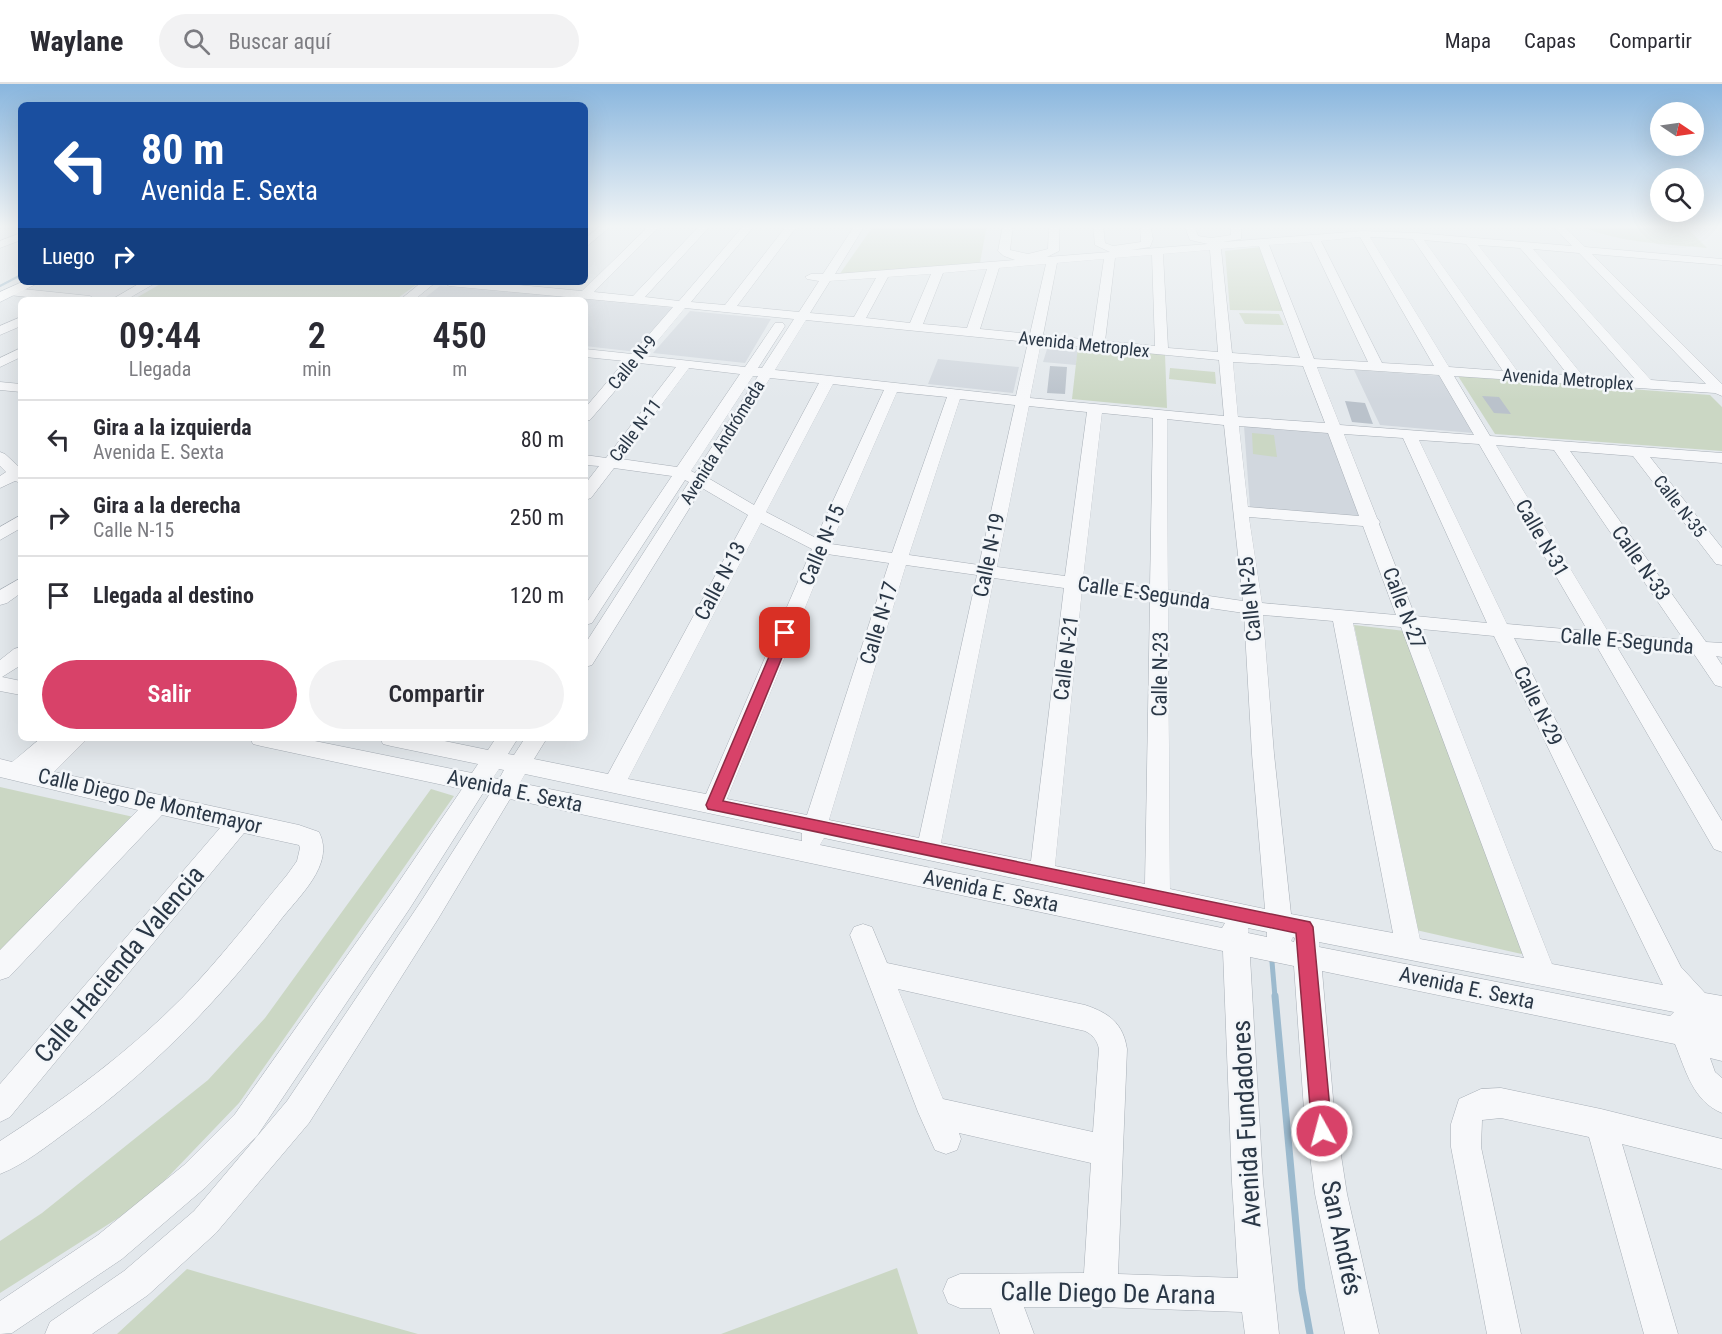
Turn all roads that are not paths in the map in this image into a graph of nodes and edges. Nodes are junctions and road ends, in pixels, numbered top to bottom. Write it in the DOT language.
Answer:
graph roads {
  1 [pos="597,283"];
  2 [pos="652,283"];
  3 [pos="699,283"];
  4 [pos="748,283"];
  5 [pos="815,283"];
  6 [pos="879,283"];
  7 [pos="933,283"];
  8 [pos="988,283"];
  9 [pos="1047,283"];
  10 [pos="1107,283"];
  11 [pos="1159,283"];
  12 [pos="1213,283"];
  13 [pos="1279,283"];
  14 [pos="1337,283"];
  15 [pos="1398,283"];
  16 [pos="1449,283"];
  17 [pos="1503,283"];
  18 [pos="1557,283"];
  19 [pos="1614,283"];
  20 [pos="27,285"];
  21 [pos="145,285"];
  22 [pos="426,285"];
  23 [pos="512,285"];
  24 [pos="539,286"];
  25 [pos="6,295"];
  26 [pos="585,295"];
  27 [pos="36,297"];
  28 [pos="123,297"];
  29 [pos="410,297"];
  30 [pos="636,300"];
  31 [pos="681,304"];
  32 [pos="728,309"];
  33 [pos="794,316"];
  34 [pos="858,321"];
  35 [pos="18,322"];
  36 [pos="915,327"];
  37 [pos="0,331"];
  38 [pos="972,333"];
  39 [pos="1035,339"];
  40 [pos="1098,345"];
  41 [pos="1162,352"];
  42 [pos="588,353"];
  43 [pos="18,354"];
  44 [pos="1225,357"];
  45 [pos="635,358"];
  46 [pos="1310,362"];
  47 [pos="0,363"];
  48 [pos="685,364"];
  49 [pos="1377,366"];
  50 [pos="1446,370"];
  51 [pos="748,371"];
  52 [pos="765,373"];
  53 [pos="1513,375"];
  54 [pos="1578,379"];
  55 [pos="828,380"];
  56 [pos="1647,384"];
  57 [pos="0,386"];
  58 [pos="18,387"];
  59 [pos="892,387"];
  60 [pos="1721,391"];
  61 [pos="955,393"];
  62 [pos="1021,401"];
  63 [pos="1095,408"];
  64 [pos="588,413"];
  65 [pos="1161,414"];
  66 [pos="1233,421"];
  67 [pos="1336,428"];
  68 [pos="1409,434"];
  69 [pos="1485,440"];
  70 [pos="1559,446"];
  71 [pos="1638,452"];
  72 [pos="0,457"];
  73 [pos="588,460"];
  74 [pos="1720,460"];
  75 [pos="610,463"];
  76 [pos="18,472"];
  77 [pos="18,474"];
  78 [pos="689,477"];
  79 [pos="0,483"];
  80 [pos="588,491"];
  81 [pos="1240,511"];
  82 [pos="757,512"];
  83 [pos="18,522"];
  84 [pos="1372,522"];
  85 [pos="0,535"];
  86 [pos="821,547"];
  87 [pos="899,560"];
  88 [pos="1722,560"];
  89 [pos="986,571"];
  90 [pos="1075,583"];
  91 [pos="18,586"];
  92 [pos="1161,596"];
  93 [pos="0,599"];
  94 [pos="1253,608"];
  95 [pos="588,615"];
  96 [pos="1342,617"];
  97 [pos="1409,620"];
  98 [pos="1500,629"];
  99 [pos="1600,638"];
  100 [pos="1699,647"];
  101 [pos="1722,650"];
  102 [pos="588,655"];
  103 [pos="1722,680"];
  104 [pos="0,684"];
  105 [pos="18,687"];
  106 [pos="52,741"];
  107 [pos="72,741"];
  108 [pos="275,741"];
  109 [pos="409,741"];
  110 [pos="505,741"];
  111 [pos="534,741"];
  112 [pos="492,759"];
  113 [pos="519,765"];
  114 [pos="18,772"];
  115 [pos="614,784"];
  116 [pos="490,786"];
  117 [pos="713,805"];
  118 [pos="157,806"];
  119 [pos="239,822"];
  120 [pos="816,826"];
  121 [pos="1722,842"];
  122 [pos="928,850"];
  123 [pos="807,853"];
  124 [pos="1042,873"];
  125 [pos="1157,898"];
  126 [pos="1234,928"];
  127 [pos="863,934"];
  128 [pos="1293,939"];
  129 [pos="1409,947"];
  130 [pos="0,968"];
  131 [pos="879,973"];
  132 [pos="1543,974"];
  133 [pos="1672,987"];
  134 [pos="1710,1007"];
  135 [pos="1684,1032"];
  136 [pos="1720,1044"];
  137 [pos="1722,1098"];
  138 [pos="0,1107"];
  139 [pos="933,1112"];
  140 [pos="1601,1124"];
  141 [pos="946,1139"];
  142 [pos="1108,1151"];
  143 [pos="1722,1154"];
  144 [pos="0,1159"];
  145 [pos="1100,1290"];
  146 [pos="960,1291"];
  147 [pos="1002,1292"];
  148 [pos="1256,1296"];
  149 [pos="0,1321"];
  150 [pos="62,1334"];
  151 [pos="1017,1334"];
  152 [pos="1262,1334"];
  153 [pos="1362,1334"];
  154 [pos="1504,1334"];
  155 [pos="1661,1334"];
  1 -- 26 [label="street"];
  2 -- 30 [label="street"];
  3 -- 31 [label="street, Calle N-9"];
  4 -- 32 [label="street"];
  5 -- 33 [label="street, Avenida Andrómeda"];
  6 -- 34 [label="street"];
  7 -- 36 [label="street"];
  8 -- 38 [label="street"];
  9 -- 39 [label="street, Calle N-19"];
  10 -- 40 [label="street"];
  11 -- 41 [label="street"];
  12 -- 44 [label="street, Calle N-25"];
  13 -- 46 [label="street, Calle N-27"];
  14 -- 49 [label="street"];
  15 -- 50 [label="street, Calle N-31"];
  16 -- 53 [label="street"];
  17 -- 54 [label="street"];
  18 -- 56 [label="street"];
  19 -- 60 [label="street"];
  20 -- 25 [label="main road"];
  21 -- 28 [label="street"];
  22 -- 29 [label="street"];
  23 -- 24 [label="street, Avenida Metroplex"];
  24 -- 26 [label="street, Avenida Metroplex"];
  25 -- 27 [label="street"];
  26 -- 30 [label="street, Avenida Metroplex"];
  30 -- 31 [label="street, Avenida Metroplex"];
  31 -- 32 [label="street, Avenida Metroplex"];
  31 -- 45 [label="street, Calle N-9"];
  32 -- 33 [label="street, Avenida Metroplex"];
  33 -- 34 [label="street, Avenida Metroplex"];
  33 -- 51 [label="street, Avenida Andrómeda"];
  33 -- 52 [label="street, Avenida Andrómeda"];
  34 -- 36 [label="street, Avenida Metroplex"];
  35 -- 37 [label="street"];
  36 -- 38 [label="street, Avenida Metroplex"];
  38 -- 39 [label="street, Avenida Metroplex"];
  39 -- 40 [label="street, Avenida Metroplex"];
  39 -- 62 [label="street, Calle N-19"];
  40 -- 41 [label="street, Avenida Metroplex"];
  41 -- 44 [label="street, Avenida Metroplex"];
  42 -- 45 [label="street"];
  43 -- 47 [label="street"];
  44 -- 46 [label="street, Avenida Metroplex"];
  44 -- 66 [label="street, Calle N-25"];
  45 -- 48 [label="street"];
  45 -- 64 [label="street, Calle N-9"];
  46 -- 49 [label="street, Avenida Metroplex"];
  46 -- 67 [label="street, Calle N-27"];
  48 -- 51 [label="street"];
  48 -- 75 [label="street, Calle N-11"];
  49 -- 50 [label="street, Avenida Metroplex"];
  50 -- 53 [label="street, Avenida Metroplex"];
  50 -- 69 [label="street, Calle N-31"];
  51 -- 52 [label="street"];
  51 -- 78 [label="street, Avenida Andrómeda"];
  52 -- 55 [label="street"];
  52 -- 78 [label="street, Avenida Andrómeda"];
  53 -- 54 [label="street, Avenida Metroplex"];
  54 -- 56 [label="street, Avenida Metroplex"];
  55 -- 59 [label="street"];
  55 -- 82 [label="street, Calle N-13"];
  56 -- 60 [label="street, Avenida Metroplex"];
  57 -- 58 [label="street"];
  59 -- 61 [label="street"];
  59 -- 86 [label="street, Calle N-15"];
  61 -- 62 [label="street"];
  61 -- 87 [label="street, Calle N-17"];
  62 -- 63 [label="street"];
  62 -- 89 [label="street, Calle N-19"];
  63 -- 65 [label="street"];
  63 -- 90 [label="street, Calle N-21"];
  65 -- 66 [label="street"];
  65 -- 92 [label="street, Calle N-23"];
  66 -- 67 [label="street"];
  66 -- 81 [label="street, Calle N-25"];
  67 -- 68 [label="street"];
  67 -- 84 [label="street, Calle N-27"];
  68 -- 69 [label="street"];
  68 -- 98 [label="street, Calle N-29"];
  69 -- 70 [label="street"];
  69 -- 99 [label="street, Calle N-31"];
  70 -- 71 [label="street"];
  70 -- 100 [label="street, Calle N-33"];
  71 -- 74 [label="street"];
  71 -- 88 [label="street, Calle N-35"];
  72 -- 76 [label="street"];
  73 -- 75 [label="street, Calle E-Segunda"];
  75 -- 78 [label="street, Calle E-Segunda"];
  75 -- 80 [label="street, Calle N-11"];
  77 -- 79 [label="street"];
  78 -- 82 [label="street, Calle E-Segunda"];
  78 -- 95 [label="street, Avenida Andrómeda"];
  78 -- 102 [label="street, Avenida Andrómeda"];
  81 -- 84 [label="street"];
  81 -- 94 [label="street, Calle N-25"];
  82 -- 86 [label="street, Calle E-Segunda"];
  82 -- 115 [label="street, Calle N-13"];
  83 -- 85 [label="street"];
  84 -- 97 [label="street, Calle N-27"];
  86 -- 87 [label="street, Calle E-Segunda"];
  86 -- 117 [label="street, Calle N-15"];
  87 -- 89 [label="street, Calle E-Segunda"];
  87 -- 120 [label="street, Calle N-17"];
  89 -- 90 [label="street, Calle E-Segunda"];
  89 -- 122 [label="street, Calle N-19"];
  90 -- 92 [label="street, Calle E-Segunda"];
  90 -- 124 [label="street, Calle N-21"];
  91 -- 93 [label="street"];
  92 -- 94 [label="street, Calle E-Segunda"];
  92 -- 125 [label="street, Calle N-23"];
  94 -- 96 [label="street, Calle E-Segunda"];
  94 -- 128 [label="street, Calle N-25"];
  96 -- 97 [label="street, Calle E-Segunda"];
  96 -- 129 [label="street"];
  97 -- 98 [label="street, Calle E-Segunda"];
  97 -- 132 [label="street, Calle N-27"];
  98 -- 99 [label="street, Calle E-Segunda"];
  98 -- 133 [label="street, Calle N-29"];
  99 -- 100 [label="street, Calle E-Segunda"];
  99 -- 121 [label="street, Calle N-31"];
  100 -- 101 [label="street, Calle E-Segunda"];
  100 -- 103 [label="street, Calle N-33"];
  104 -- 105 [label="street"];
  106 -- 114 [label="street"];
  107 -- 114 [label="street"];
  108 -- 116 [label="street, Avenida E. Sexta"];
  109 -- 112 [label="street, Avenida E. Sexta"];
  110 -- 112 [label="street"];
  111 -- 113 [label="street"];
  112 -- 113 [label="street, Avenida E. Sexta"];
  112 -- 116 [label="street"];
  113 -- 115 [label="street, Avenida E. Sexta"];
  113 -- 116 [label="street"];
  114 -- 118 [label="street, Calle Diego De Montemayor"];
  115 -- 117 [label="street, Avenida E. Sexta"];
  116 -- 123 [label="street, Avenida E. Sexta"];
  116 -- 149 [label="street"];
  116 -- 150 [label="street"];
  117 -- 120 [label="street, Avenida E. Sexta"];
  118 -- 119 [label="street, Calle Diego De Montemayor"];
  118 -- 130 [label="street"];
  119 -- 138 [label="street, Calle Hacienda Valencia"];
  119 -- 144 [label="street, Calle Diego De Montemayor"];
  120 -- 122 [label="street, Avenida E. Sexta"];
  120 -- 123 [label="street, Calle N-17"];
  122 -- 124 [label="street, Avenida E. Sexta"];
  123 -- 126 [label="street, Avenida E. Sexta"];
  124 -- 125 [label="street, Avenida E. Sexta"];
  125 -- 126 [label="street, Avenida E. Sexta"];
  126 -- 128 [label="street, Avenida E. Sexta"];
  126 -- 148 [label="street, Avenida Fundadores"];
  127 -- 131 [label="street"];
  128 -- 129 [label="street, Avenida E. Sexta"];
  128 -- 135 [label="street, Avenida E. Sexta"];
  128 -- 153 [label="street, San Andrés"];
  129 -- 132 [label="street, Avenida E. Sexta"];
  131 -- 139 [label="street"];
  131 -- 142 [label="street"];
  132 -- 133 [label="street, Avenida E. Sexta"];
  133 -- 134 [label="street, Calle N-29"];
  133 -- 135 [label="street"];
  134 -- 136 [label="street, Calle N-29"];
  135 -- 136 [label="street, Avenida E. Sexta"];
  135 -- 137 [label="street"];
  139 -- 141 [label="street"];
  139 -- 142 [label="street"];
  140 -- 143 [label="street"];
  140 -- 154 [label="street"];
  140 -- 155 [label="street"];
  142 -- 145 [label="street"];
  145 -- 147 [label="street, Calle Diego De Arana"];
  145 -- 148 [label="street, Calle Diego De Arana"];
  146 -- 147 [label="street, Calle Diego De Arana"];
  147 -- 151 [label="street"];
  148 -- 152 [label="street, Avenida Fundadores"];
}
